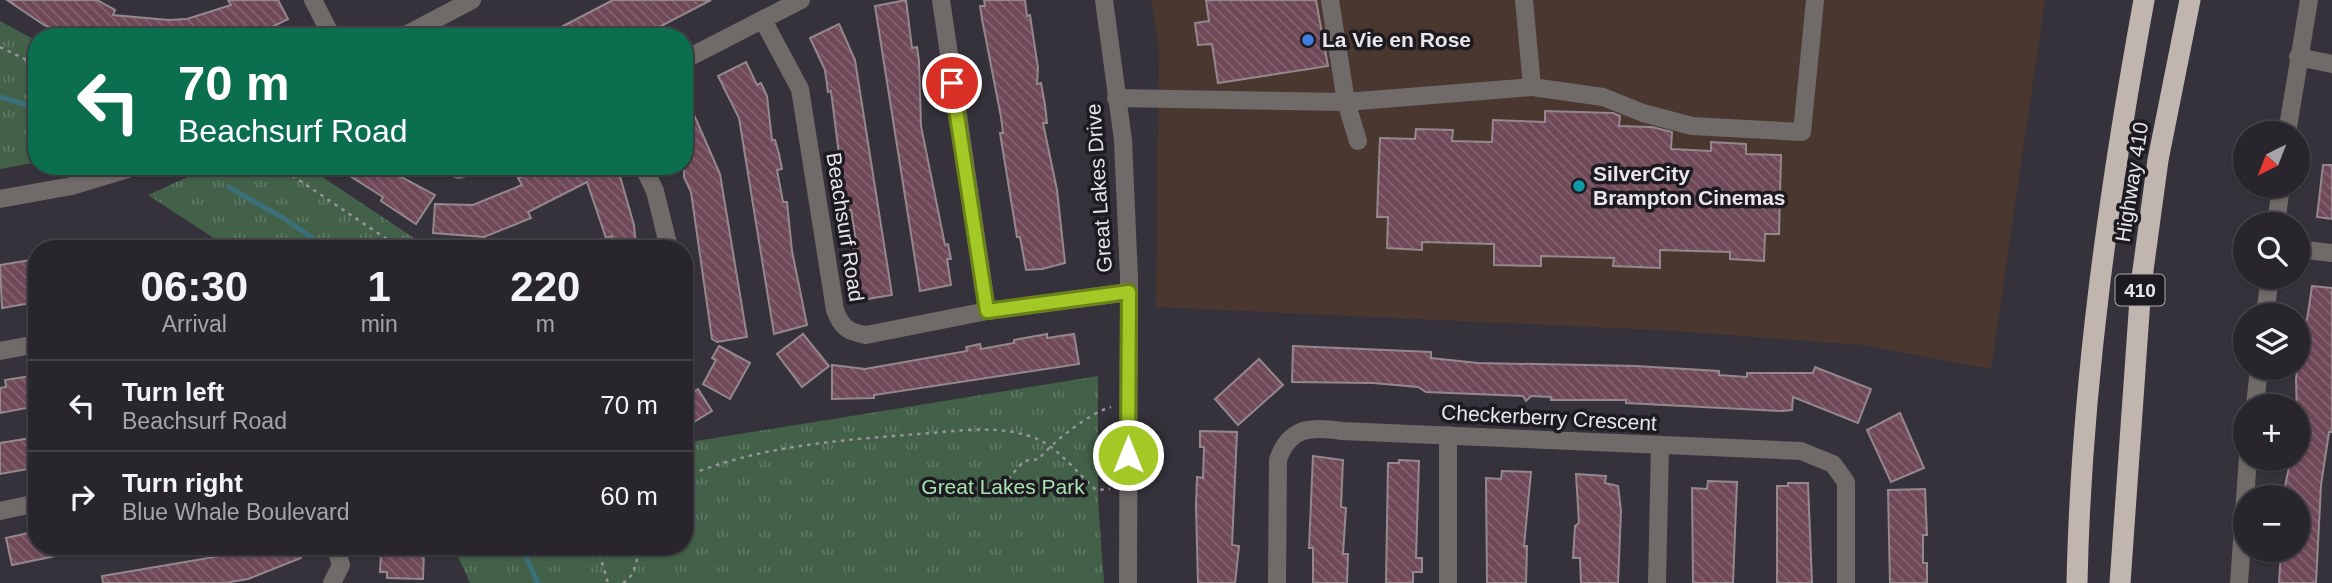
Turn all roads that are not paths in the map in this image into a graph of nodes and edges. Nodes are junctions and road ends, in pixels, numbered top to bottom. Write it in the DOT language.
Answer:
graph roads {
  1 [pos="313,0"];
  2 [pos="472,0"];
  3 [pos="801,0"];
  4 [pos="941,0"];
  5 [pos="1104,0"];
  6 [pos="1331,0"];
  7 [pos="1524,0"];
  8 [pos="1815,0"];
  9 [pos="2144,0"];
  10 [pos="2190,0"];
  11 [pos="2309,0"];
  12 [pos="763,20"];
  13 [pos="327,28"];
  14 [pos="418,28"];
  15 [pos="693,55"];
  16 [pos="2298,57"];
  17 [pos="2332,64"];
  18 [pos="1532,88"];
  19 [pos="1116,98"];
  20 [pos="1346,102"];
  21 [pos="2289,121"];
  22 [pos="1358,141"];
  23 [pos="108,175"];
  24 [pos="647,175"];
  25 [pos="0,199"];
  26 [pos="667,240"];
  27 [pos="2310,250"];
  28 [pos="2332,253"];
  29 [pos="1129,292"];
  30 [pos="987,311"];
  31 [pos="28,346"];
  32 [pos="0,351"];
  33 [pos="1448,435"];
  34 [pos="1660,446"];
  35 [pos="2247,471"];
  36 [pos="28,505"];
  37 [pos="0,511"];
  38 [pos="338,555"];
  39 [pos="332,583"];
  40 [pos="1128,583"];
  41 [pos="1278,583"];
  42 [pos="1448,583"];
  43 [pos="1657,583"];
  44 [pos="1846,583"];
  45 [pos="2077,583"];
  46 [pos="2120,583"];
  47 [pos="2239,583"];
  1 -- 13 [label="street"];
  2 -- 14 [label="street"];
  3 -- 12 [label="street"];
  4 -- 30 [label="street"];
  5 -- 19 [label="street, Great Lakes Drive"];
  6 -- 20 [label="street"];
  7 -- 18 [label="street"];
  8 -- 18 [label="street"];
  9 -- 45 [label="highway, Highway 410 / 410"];
  10 -- 46 [label="highway, Highway 410 / 410"];
  11 -- 16 [label="street"];
  12 -- 15 [label="street"];
  12 -- 30 [label="street, Beachsurf Road"];
  16 -- 17 [label="street"];
  16 -- 21 [label="street"];
  18 -- 20 [label="street"];
  19 -- 20 [label="street"];
  19 -- 29 [label="street, Great Lakes Drive"];
  20 -- 22 [label="street"];
  23 -- 25 [label="street"];
  24 -- 26 [label="street"];
  27 -- 28 [label="street"];
  29 -- 30 [label="street, Beachsurf Road"];
  29 -- 40 [label="street, Great Lakes Drive"];
  31 -- 32 [label="street"];
  33 -- 34 [label="street, Checkerberry Crescent"];
  33 -- 41 [label="street, Checkerberry Crescent"];
  33 -- 42 [label="street"];
  34 -- 43 [label="street"];
  34 -- 44 [label="street, Checkerberry Crescent"];
  35 -- 47 [label="street"];
  36 -- 37 [label="street"];
  38 -- 39 [label="street"];
}
